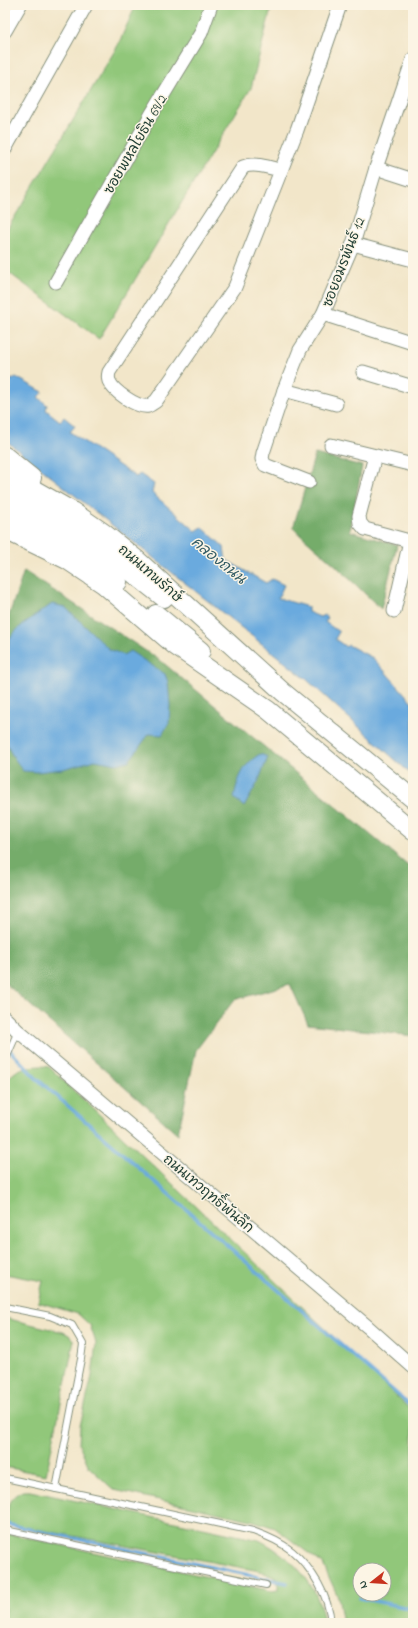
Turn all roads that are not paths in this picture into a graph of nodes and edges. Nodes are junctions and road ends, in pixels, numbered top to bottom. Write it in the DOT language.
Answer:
graph roads {
  1 [pos="20,5"];
  2 [pos="86,5"];
  3 [pos="211,5"];
  4 [pos="340,5"];
  5 [pos="5,31"];
  6 [pos="413,59"];
  7 [pos="408,86"];
  8 [pos="5,149"];
  9 [pos="376,168"];
  10 [pos="281,170"];
  11 [pos="413,180"];
  12 [pos="353,244"];
  13 [pos="413,260"];
  14 [pos="56,282"];
  15 [pos="323,314"];
  16 [pos="413,343"];
  17 [pos="363,372"];
  18 [pos="413,387"];
  19 [pos="284,390"];
  20 [pos="336,404"];
  21 [pos="331,445"];
  22 [pos="5,456"];
  23 [pos="375,456"];
  24 [pos="413,465"];
  25 [pos="8,475"];
  26 [pos="309,482"];
  27 [pos="5,493"];
  28 [pos="72,511"];
  29 [pos="5,512"];
  30 [pos="5,530"];
  31 [pos="412,542"];
  32 [pos="394,611"];
  33 [pos="188,629"];
  34 [pos="283,692"];
  35 [pos="268,710"];
  36 [pos="413,799"];
  37 [pos="413,831"];
  38 [pos="5,1018"];
  39 [pos="18,1031"];
  40 [pos="5,1061"];
  41 [pos="5,1307"];
  42 [pos="413,1367"];
  43 [pos="6,1478"];
  44 [pos="5,1485"];
  45 [pos="56,1489"];
  46 [pos="5,1530"];
  47 [pos="266,1584"];
  48 [pos="331,1623"];
  1 -- 5 [label="street"];
  2 -- 8 [label="street"];
  3 -- 14 [label="street, ซอยพหลโยธิน 69/2"];
  4 -- 10 [label="street"];
  6 -- 7 [label="street, ซอยอมรพันธ์ 12"];
  7 -- 9 [label="street, ซอยอมรพันธ์ 12"];
  9 -- 11 [label="street"];
  9 -- 12 [label="street, ซอยอมรพันธ์ 12"];
  10 -- 10 [label="street"];
  12 -- 13 [label="street"];
  12 -- 15 [label="street, ซอยอมรพันธ์ 12"];
  15 -- 16 [label="street"];
  15 -- 19 [label="street, ซอยอมรพันธ์ 12"];
  17 -- 18 [label="street"];
  19 -- 20 [label="street"];
  19 -- 26 [label="street, ซอยอมรพันธ์ 12"];
  21 -- 23 [label="street"];
  22 -- 28 [label="main road"];
  23 -- 24 [label="street"];
  23 -- 31 [label="street"];
  25 -- 28 [label="main road, ถนนเทพรักษ์"];
  27 -- 33 [label="main road, ถนนเทพรักษ์"];
  28 -- 34 [label="main road, ถนนเทพรักษ์"];
  29 -- 33 [label="main road, ถนนเทพรักษ์"];
  30 -- 35 [label="main road, ถนนเทพรักษ์"];
  31 -- 32 [label="street"];
  33 -- 34 [label="main road, ถนนเทพรักษ์"];
  33 -- 35 [label="main road, ถนนเทพรักษ์"];
  34 -- 36 [label="main road, ถนนเทพรักษ์"];
  35 -- 37 [label="main road, ถนนเทพรักษ์"];
  38 -- 39 [label="street, ถนนเทวฤทธิ์พันลึก"];
  39 -- 40 [label="lane"];
  39 -- 42 [label="street, ถนนเทวฤทธิ์พันลึก"];
  41 -- 45 [label="lane"];
  43 -- 44 [label="lane"];
  43 -- 45 [label="lane"];
  45 -- 48 [label="lane"];
  46 -- 47 [label="lane"];
}
